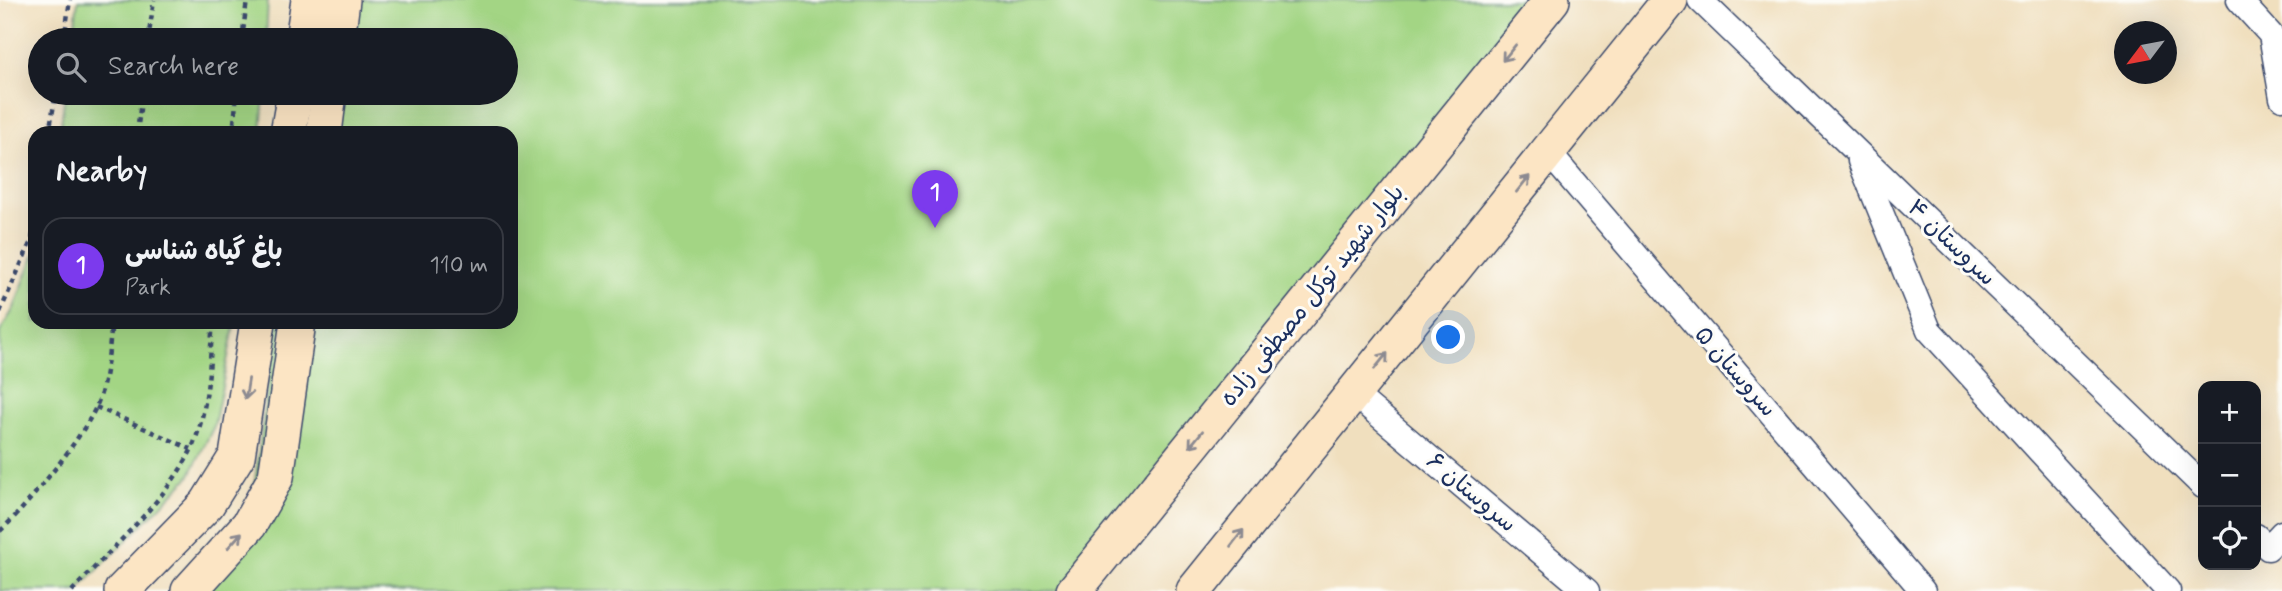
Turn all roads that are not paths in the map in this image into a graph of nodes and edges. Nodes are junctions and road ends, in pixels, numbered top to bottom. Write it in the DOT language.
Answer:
graph roads {
  1 [pos="309,0"];
  2 [pos="342,0"];
  3 [pos="1552,0"];
  4 [pos="1670,0"];
  5 [pos="1700,0"];
  6 [pos="2239,0"];
  7 [pos="305,28"];
  8 [pos="338,28"];
  9 [pos="2277,29"];
  10 [pos="2282,98"];
  11 [pos="293,105"];
  12 [pos="328,105"];
  13 [pos="289,126"];
  14 [pos="325,126"];
  15 [pos="1856,151"];
  16 [pos="1548,152"];
  17 [pos="257,329"];
  18 [pos="297,329"];
  19 [pos="1354,394"];
  20 [pos="2198,481"];
  21 [pos="122,591"];
  22 [pos="189,591"];
  23 [pos="1074,591"];
  24 [pos="1194,591"];
  25 [pos="1587,591"];
  26 [pos="1923,591"];
  27 [pos="2168,591"];
  1 -- 7 [label="main road"];
  2 -- 8 [label="main road"];
  3 -- 23 [label="main road, بلوار شهید توکل مصطفی زاده, one-way"];
  4 -- 16 [label="main road"];
  5 -- 15 [label="street, سروستان ۴"];
  6 -- 9 [label="street"];
  9 -- 10 [label="street"];
  11 -- 13 [label="main road"];
  12 -- 14 [label="main road"];
  15 -- 20 [label="street, سروستان ۴"];
  15 -- 27 [label="street"];
  19 -- 16 [label="main road, one-way"];
  16 -- 26 [label="street, سروستان ۵"];
  17 -- 21 [label="main road, one-way"];
  22 -- 18 [label="main road, one-way"];
  24 -- 19 [label="main road, one-way"];
  19 -- 25 [label="street, سروستان ۶"];
}
